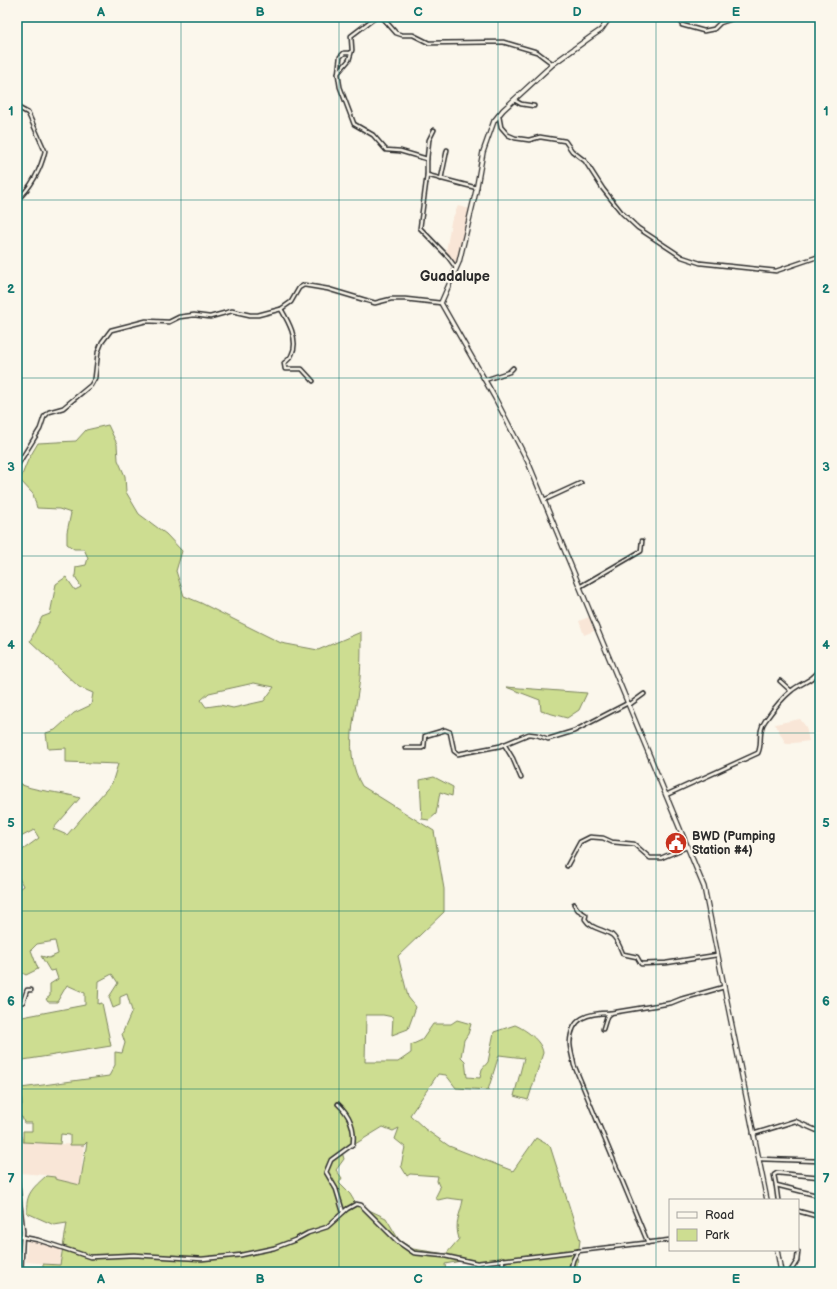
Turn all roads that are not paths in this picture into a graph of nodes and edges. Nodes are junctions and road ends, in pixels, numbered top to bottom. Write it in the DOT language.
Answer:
graph roads {
  1 [pos="376,17"];
  2 [pos="382,17"];
  3 [pos="610,17"];
  4 [pos="738,17"];
  5 [pos="682,25"];
  6 [pos="350,53"];
  7 [pos="553,64"];
  8 [pos="338,74"];
  9 [pos="514,100"];
  10 [pos="534,106"];
  11 [pos="17,107"];
  12 [pos="499,116"];
  13 [pos="434,130"];
  14 [pos="447,150"];
  15 [pos="427,159"];
  16 [pos="427,175"];
  17 [pos="441,179"];
  18 [pos="477,188"];
  19 [pos="17,200"];
  20 [pos="820,256"];
  21 [pos="456,268"];
  22 [pos="17,272"];
  23 [pos="17,293"];
  24 [pos="441,303"];
  25 [pos="280,309"];
  26 [pos="513,368"];
  27 [pos="484,380"];
  28 [pos="312,381"];
  29 [pos="17,466"];
  30 [pos="581,483"];
  31 [pos="544,500"];
  32 [pos="642,541"];
  33 [pos="581,586"];
  34 [pos="820,669"];
  35 [pos="780,681"];
  36 [pos="791,691"];
  37 [pos="644,694"];
  38 [pos="629,704"];
  39 [pos="504,744"];
  40 [pos="406,748"];
  41 [pos="520,778"];
  42 [pos="666,796"];
  43 [pos="687,847"];
  44 [pos="567,866"];
  45 [pos="574,904"];
  46 [pos="717,955"];
  47 [pos="724,986"];
  48 [pos="31,990"];
  49 [pos="17,1003"];
  50 [pos="610,1013"];
  51 [pos="603,1029"];
  52 [pos="338,1104"];
  53 [pos="820,1132"];
  54 [pos="753,1134"];
  55 [pos="759,1159"];
  56 [pos="820,1161"];
  57 [pos="17,1175"];
  58 [pos="820,1177"];
  59 [pos="776,1185"];
  60 [pos="820,1196"];
  61 [pos="767,1199"];
  62 [pos="778,1199"];
  63 [pos="799,1210"];
  64 [pos="343,1212"];
  65 [pos="820,1217"];
  66 [pos="17,1236"];
  67 [pos="23,1238"];
  68 [pos="669,1240"];
  69 [pos="648,1244"];
  70 [pos="579,1251"];
  71 [pos="777,1251"];
  72 [pos="798,1252"];
  73 [pos="503,1259"];
  74 [pos="21,1272"];
  75 [pos="502,1272"];
  76 [pos="570,1272"];
  77 [pos="781,1272"];
  78 [pos="790,1272"];
  1 -- 6 [label="street"];
  2 -- 7 [label="street"];
  3 -- 7 [label="main road"];
  4 -- 5 [label="street"];
  6 -- 8 [label="street"];
  6 -- 8 [label="street"];
  7 -- 9 [label="main road"];
  8 -- 15 [label="street"];
  9 -- 10 [label="street"];
  9 -- 12 [label="main road"];
  11 -- 19 [label="street"];
  12 -- 18 [label="main road"];
  12 -- 20 [label="street"];
  13 -- 15 [label="street"];
  14 -- 17 [label="street"];
  15 -- 16 [label="street"];
  16 -- 17 [label="street"];
  16 -- 21 [label="street"];
  17 -- 18 [label="street"];
  18 -- 21 [label="main road"];
  21 -- 24 [label="main road"];
  22 -- 23 [label="street"];
  24 -- 25 [label="street"];
  24 -- 27 [label="main road"];
  25 -- 28 [label="street"];
  25 -- 29 [label="street"];
  26 -- 27 [label="street"];
  27 -- 31 [label="main road"];
  30 -- 31 [label="street"];
  31 -- 33 [label="main road"];
  32 -- 33 [label="street"];
  33 -- 38 [label="main road"];
  34 -- 36 [label="street"];
  35 -- 36 [label="street"];
  36 -- 42 [label="street"];
  37 -- 38 [label="street"];
  38 -- 39 [label="street"];
  38 -- 42 [label="main road"];
  39 -- 40 [label="street"];
  39 -- 41 [label="street"];
  42 -- 43 [label="main road"];
  43 -- 44 [label="street"];
  43 -- 46 [label="main road"];
  45 -- 46 [label="street"];
  46 -- 47 [label="main road"];
  47 -- 50 [label="street"];
  47 -- 54 [label="main road"];
  48 -- 49 [label="street"];
  50 -- 51 [label="street"];
  50 -- 69 [label="street"];
  52 -- 64 [label="street"];
  53 -- 54 [label="street"];
  54 -- 55 [label="main road"];
  55 -- 56 [label="street"];
  55 -- 61 [label="main road"];
  57 -- 67 [label="street"];
  58 -- 59 [label="street"];
  59 -- 60 [label="street"];
  59 -- 62 [label="street"];
  63 -- 65 [label="street"];
  64 -- 67 [label="street"];
  64 -- 73 [label="street"];
  66 -- 67 [label="street"];
  67 -- 74 [label="street"];
  68 -- 69 [label="street"];
  69 -- 70 [label="street"];
  70 -- 73 [label="street"];
  70 -- 76 [label="street"];
  71 -- 77 [label="main road"];
  72 -- 78 [label="street"];
  73 -- 75 [label="street"];
}
